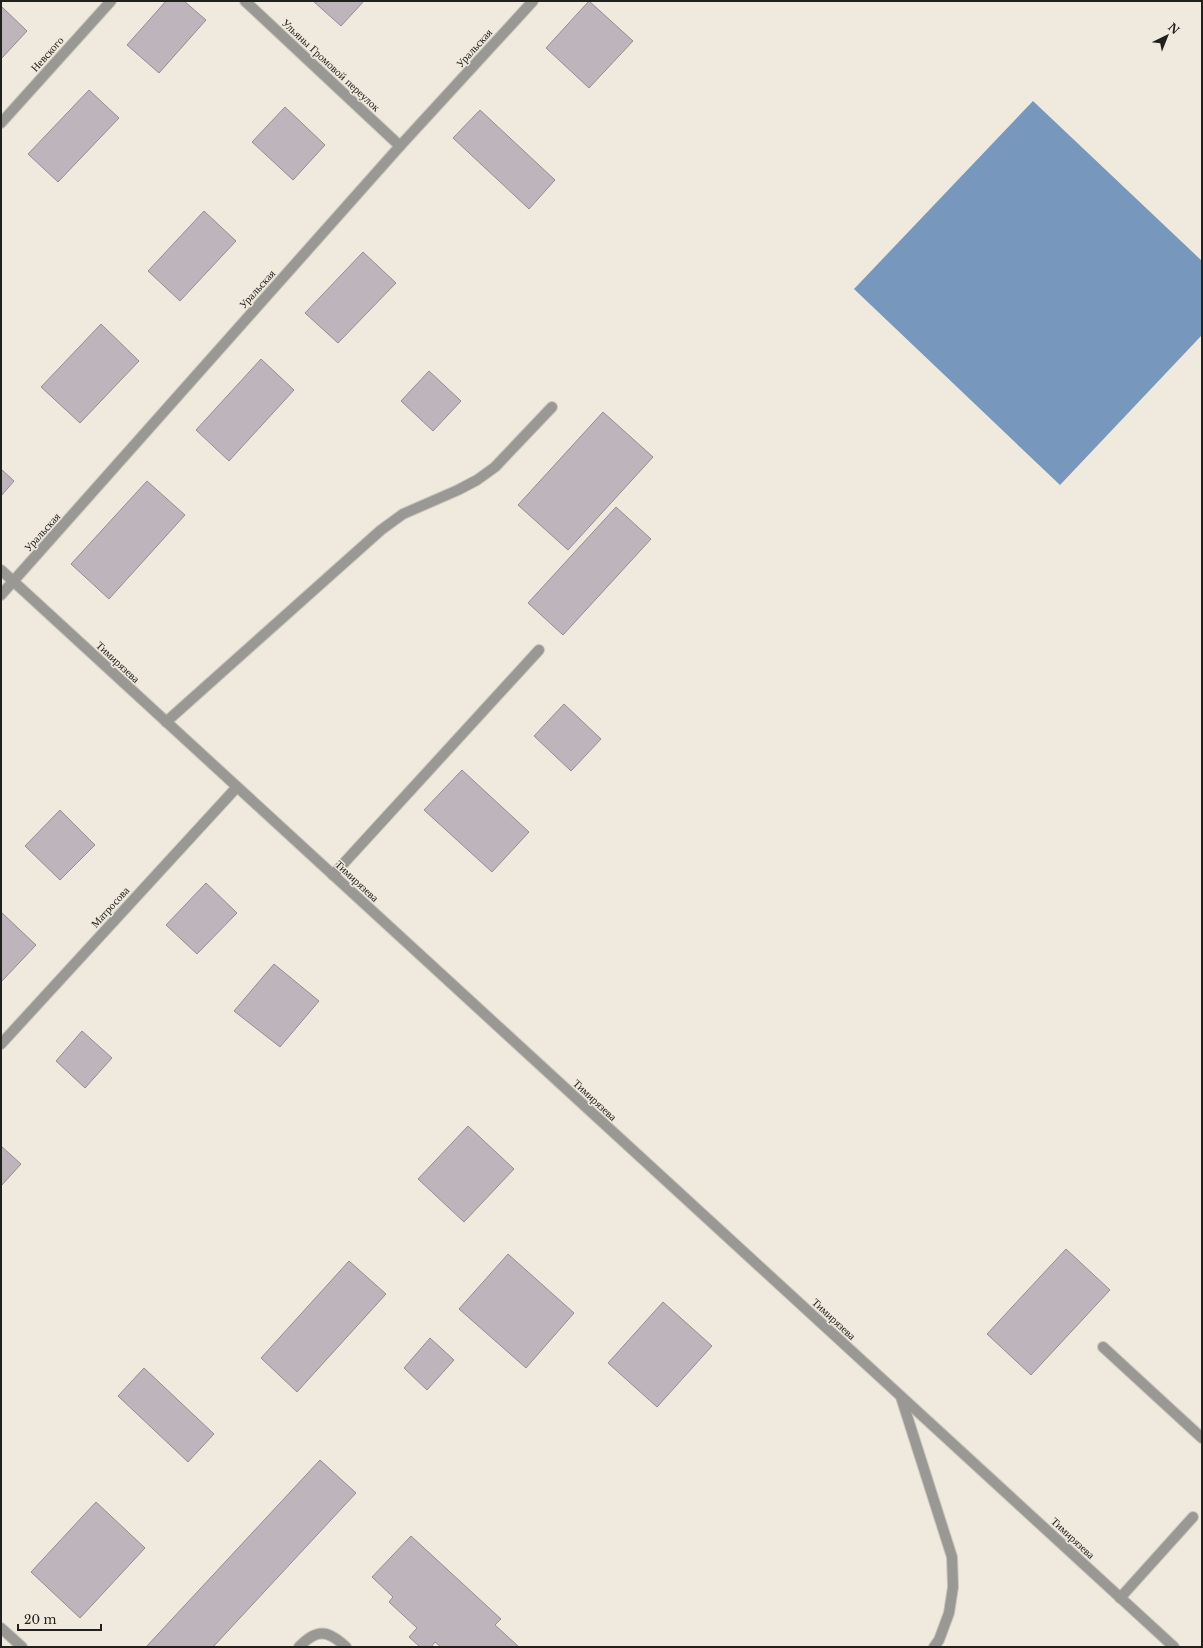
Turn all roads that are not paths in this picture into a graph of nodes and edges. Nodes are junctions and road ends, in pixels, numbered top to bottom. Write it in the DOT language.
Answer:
graph roads {
  1 [pos="111,1"];
  2 [pos="245,1"];
  3 [pos="533,1"];
  4 [pos="1,123"];
  5 [pos="400,146"];
  6 [pos="552,407"];
  7 [pos="1,570"];
  8 [pos="14,582"];
  9 [pos="1,595"];
  10 [pos="539,650"];
  11 [pos="166,722"];
  12 [pos="237,787"];
  13 [pos="333,875"];
  14 [pos="1,1044"];
  15 [pos="1103,1347"];
  16 [pos="900,1396"];
  17 [pos="1202,1438"];
  18 [pos="1192,1517"];
  19 [pos="1120,1598"];
  20 [pos="1,1628"];
  21 [pos="22,1647"];
  22 [pos="299,1647"];
  23 [pos="346,1647"];
  24 [pos="934,1647"];
  25 [pos="1174,1647"];
  1 -- 4 [label="street, Невского"];
  2 -- 5 [label="street, Ульяны Громовой переулок"];
  3 -- 5 [label="street, Уральская"];
  5 -- 8 [label="street, Уральская"];
  6 -- 11 [label="street"];
  7 -- 8 [label="street, Тимирязева"];
  8 -- 9 [label="street, Уральская"];
  8 -- 11 [label="street, Тимирязева"];
  10 -- 13 [label="street"];
  11 -- 12 [label="street, Тимирязева"];
  12 -- 13 [label="street, Тимирязева"];
  12 -- 14 [label="street, Матросова"];
  13 -- 16 [label="street, Тимирязева"];
  15 -- 17 [label="street"];
  16 -- 19 [label="street, Тимирязева"];
  16 -- 24 [label="street"];
  18 -- 19 [label="street"];
  19 -- 25 [label="street, Тимирязева"];
  20 -- 21 [label="street"];
  22 -- 23 [label="street"];
}
